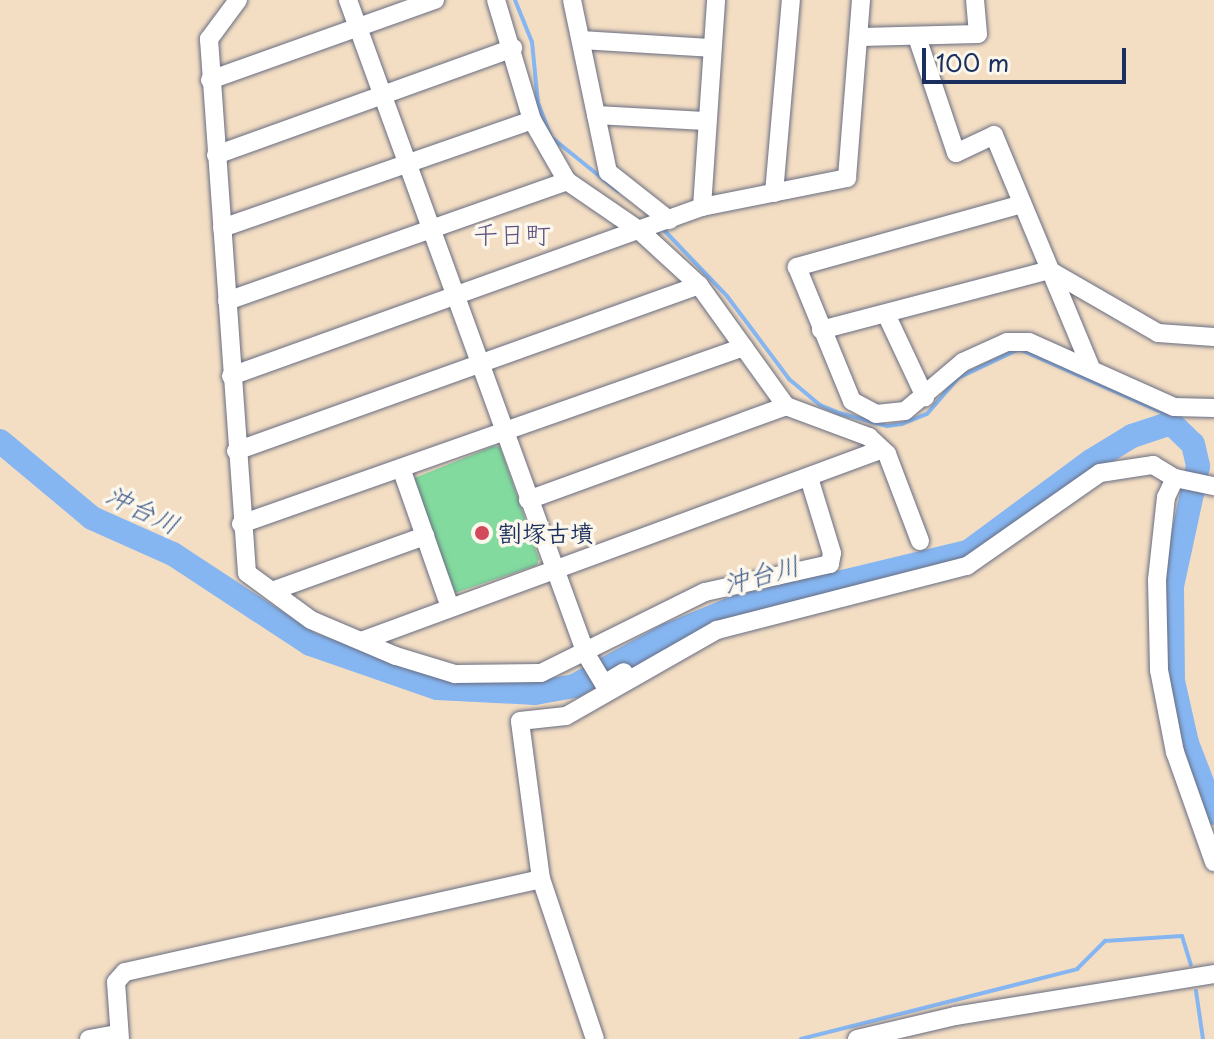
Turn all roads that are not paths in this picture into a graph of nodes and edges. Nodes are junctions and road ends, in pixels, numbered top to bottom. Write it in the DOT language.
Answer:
graph roads {
  1 [pos="238,0"];
  2 [pos="348,0"];
  3 [pos="496,0"];
  4 [pos="572,0"];
  5 [pos="716,0"];
  6 [pos="791,0"];
  7 [pos="861,0"];
  8 [pos="975,0"];
  9 [pos="428,1"];
  10 [pos="358,27"];
  11 [pos="861,37"];
  12 [pos="917,37"];
  13 [pos="581,40"];
  14 [pos="513,48"];
  15 [pos="710,48"];
  16 [pos="210,80"];
  17 [pos="383,95"];
  18 [pos="596,115"];
  19 [pos="532,120"];
  20 [pos="705,121"];
  21 [pos="216,155"];
  22 [pos="407,162"];
  23 [pos="567,181"];
  24 [pos="774,193"];
  25 [pos="1022,204"];
  26 [pos="702,207"];
  27 [pos="669,220"];
  28 [pos="222,228"];
  29 [pos="432,228"];
  30 [pos="640,231"];
  31 [pos="1049,270"];
  32 [pos="699,285"];
  33 [pos="457,295"];
  34 [pos="227,301"];
  35 [pos="886,314"];
  36 [pos="821,330"];
  37 [pos="1214,337"];
  38 [pos="744,347"];
  39 [pos="481,364"];
  40 [pos="1090,366"];
  41 [pos="231,376"];
  42 [pos="925,397"];
  43 [pos="786,406"];
  44 [pos="1214,408"];
  45 [pos="876,414"];
  46 [pos="504,431"];
  47 [pos="874,444"];
  48 [pos="236,451"];
  49 [pos="401,468"];
  50 [pos="809,478"];
  51 [pos="1182,479"];
  52 [pos="1212,486"];
  53 [pos="528,500"];
  54 [pos="241,524"];
  55 [pos="425,536"];
  56 [pos="920,541"];
  57 [pos="553,568"];
  58 [pos="272,591"];
  59 [pos="450,607"];
  60 [pos="717,630"];
  61 [pos="364,640"];
  62 [pos="589,657"];
  63 [pos="1214,862"];
  64 [pos="541,879"];
  65 [pos="1214,974"];
  66 [pos="119,1036"];
  67 [pos="89,1039"];
  68 [pos="595,1039"];
  69 [pos="857,1039"];
  1 -- 16 [label="street"];
  2 -- 10 [label="street"];
  3 -- 14 [label="street"];
  4 -- 13 [label="street"];
  5 -- 15 [label="street"];
  6 -- 24 [label="street"];
  7 -- 11 [label="street"];
  8 -- 12 [label="street"];
  9 -- 10 [label="street"];
  10 -- 16 [label="street"];
  10 -- 17 [label="street"];
  11 -- 12 [label="street"];
  11 -- 24 [label="street"];
  12 -- 25 [label="street"];
  13 -- 15 [label="street"];
  13 -- 18 [label="street"];
  14 -- 17 [label="street"];
  14 -- 19 [label="street"];
  15 -- 20 [label="street"];
  16 -- 21 [label="street"];
  17 -- 21 [label="street"];
  17 -- 22 [label="street"];
  18 -- 20 [label="street"];
  18 -- 27 [label="street"];
  19 -- 22 [label="street"];
  19 -- 23 [label="street"];
  20 -- 26 [label="street"];
  21 -- 28 [label="street"];
  22 -- 28 [label="street"];
  22 -- 29 [label="street"];
  23 -- 29 [label="street"];
  23 -- 30 [label="street"];
  24 -- 26 [label="street"];
  25 -- 31 [label="street"];
  25 -- 36 [label="street"];
  26 -- 27 [label="street"];
  27 -- 30 [label="street"];
  28 -- 34 [label="street"];
  29 -- 33 [label="street"];
  29 -- 34 [label="street"];
  30 -- 32 [label="street"];
  30 -- 33 [label="street"];
  31 -- 35 [label="street"];
  31 -- 37 [label="street"];
  31 -- 40 [label="street"];
  32 -- 38 [label="street"];
  32 -- 39 [label="street"];
  33 -- 39 [label="street"];
  33 -- 41 [label="street"];
  34 -- 41 [label="street"];
  35 -- 36 [label="street"];
  35 -- 42 [label="street"];
  36 -- 45 [label="street"];
  38 -- 43 [label="street"];
  38 -- 46 [label="street"];
  39 -- 46 [label="street"];
  39 -- 48 [label="street"];
  40 -- 42 [label="street"];
  40 -- 44 [label="street"];
  41 -- 48 [label="street"];
  42 -- 45 [label="street"];
  43 -- 47 [label="street"];
  43 -- 53 [label="street"];
  45 -- 47 [label="street"];
  46 -- 49 [label="street"];
  46 -- 53 [label="street"];
  47 -- 50 [label="street"];
  47 -- 56 [label="street"];
  48 -- 54 [label="street"];
  49 -- 54 [label="street"];
  49 -- 55 [label="street"];
  50 -- 57 [label="street"];
  50 -- 62 [label="street"];
  51 -- 52 [label="street"];
  51 -- 60 [label="street"];
  51 -- 63 [label="street"];
  53 -- 57 [label="street"];
  54 -- 58 [label="street"];
  55 -- 58 [label="street"];
  55 -- 59 [label="street"];
  57 -- 59 [label="street"];
  57 -- 62 [label="street"];
  58 -- 61 [label="street"];
  59 -- 61 [label="street"];
  60 -- 62 [label="street"];
  60 -- 64 [label="street"];
  61 -- 62 [label="street"];
  64 -- 66 [label="street"];
  64 -- 68 [label="street"];
  65 -- 69 [label="street"];
  66 -- 67 [label="street"];
}
